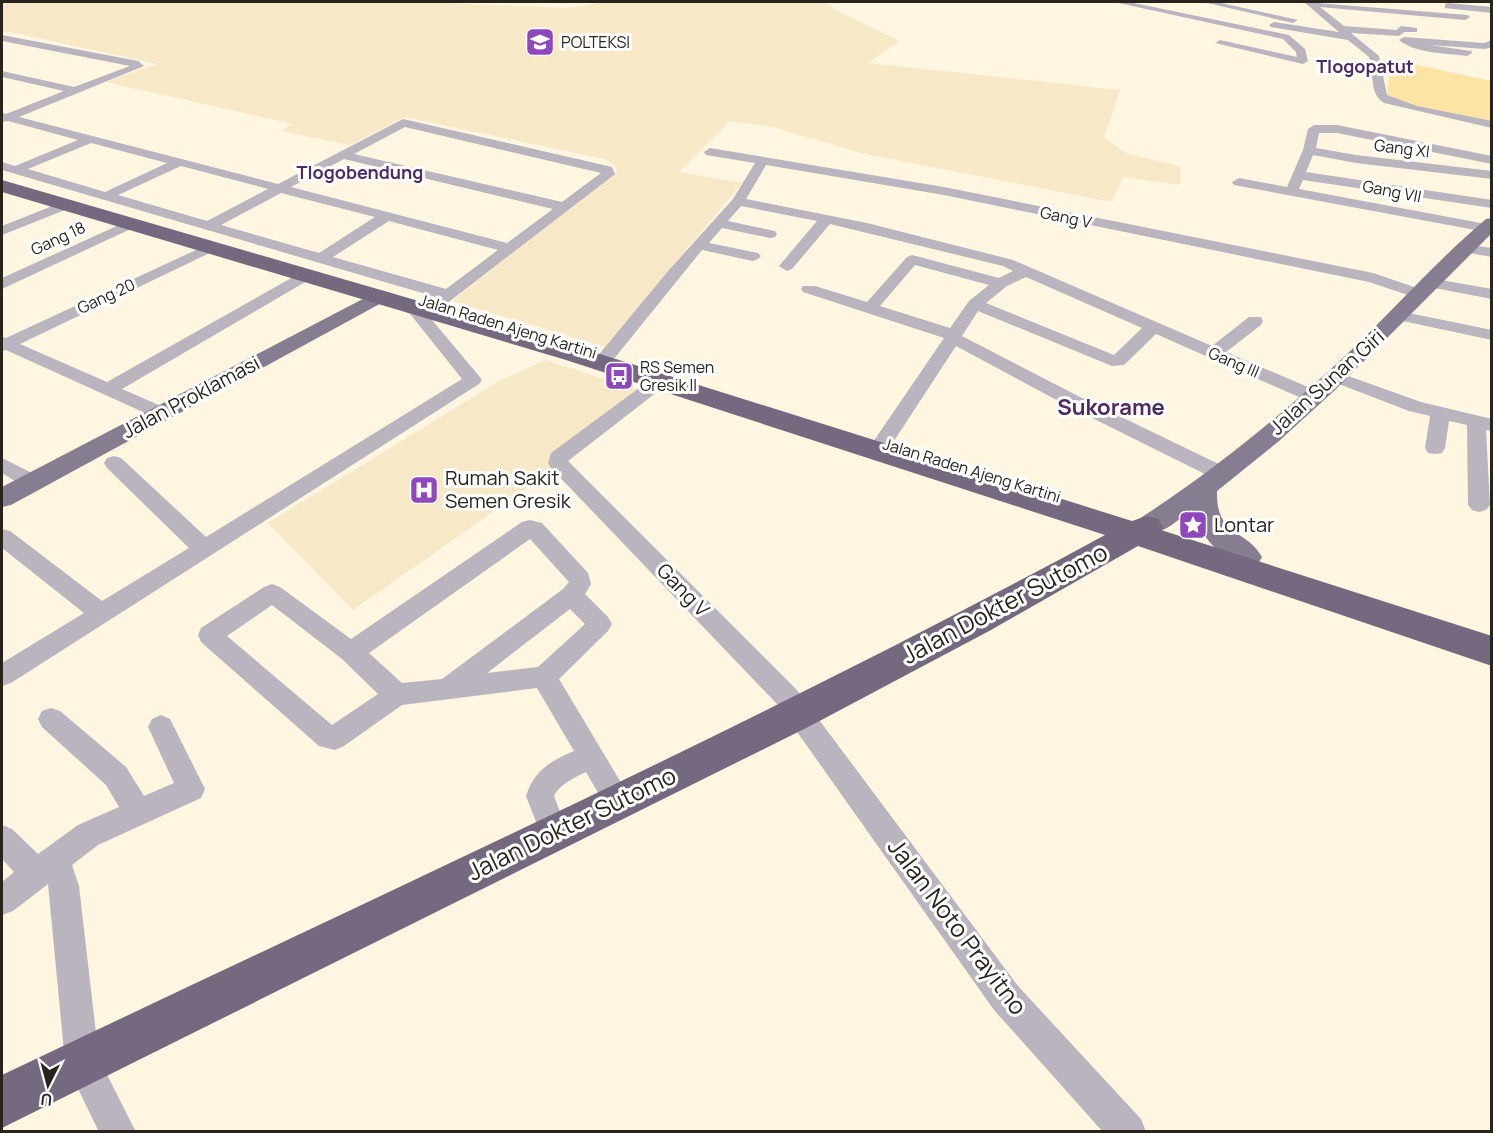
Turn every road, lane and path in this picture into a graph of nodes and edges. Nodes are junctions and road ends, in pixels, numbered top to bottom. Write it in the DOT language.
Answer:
graph roads {
  1 [pos="1118,2"];
  2 [pos="1166,2"];
  3 [pos="1207,2"];
  4 [pos="1252,2"];
  5 [pos="1336,2"];
  6 [pos="1386,2"];
  7 [pos="1401,4"];
  8 [pos="1269,5"];
  9 [pos="1186,6"];
  10 [pos="1312,6"];
  11 [pos="1491,10"];
  12 [pos="1434,16"];
  13 [pos="1169,17"];
  14 [pos="1465,17"];
  15 [pos="1339,29"];
  16 [pos="1299,30"];
  17 [pos="1427,30"];
  18 [pos="1389,33"];
  19 [pos="1473,33"];
  20 [pos="1286,37"];
  21 [pos="1350,37"];
  22 [pos="2,38"];
  23 [pos="1404,40"];
  24 [pos="1461,43"];
  25 [pos="1491,43"];
  26 [pos="1220,44"];
  27 [pos="1301,51"];
  28 [pos="2,74"];
  29 [pos="76,91"];
  30 [pos="3,117"];
  31 [pos="1491,125"];
  32 [pos="1337,129"];
  33 [pos="90,139"];
  34 [pos="1309,150"];
  35 [pos="710,152"];
  36 [pos="342,155"];
  37 [pos="1491,155"];
  38 [pos="763,160"];
  39 [pos="1491,160"];
  40 [pos="180,162"];
  41 [pos="5,175"];
  42 [pos="1299,175"];
  43 [pos="1491,175"];
  44 [pos="1239,182"];
  45 [pos="279,188"];
  46 [pos="1292,190"];
  47 [pos="104,197"];
  48 [pos="738,201"];
  49 [pos="1491,204"];
  50 [pos="65,205"];
  51 [pos="564,207"];
  52 [pos="387,216"];
  53 [pos="827,219"];
  54 [pos="719,223"];
  55 [pos="130,224"];
  56 [pos="1489,225"];
  57 [pos="2,231"];
  58 [pos="770,234"];
  59 [pos="211,236"];
  60 [pos="699,246"];
  61 [pos="509,248"];
  62 [pos="1463,248"];
  63 [pos="1491,253"];
  64 [pos="753,256"];
  65 [pos="314,266"];
  66 [pos="787,266"];
  67 [pos="1025,271"];
  68 [pos="1001,283"];
  69 [pos="2,284"];
  70 [pos="1425,288"];
  71 [pos="809,289"];
  72 [pos="1491,294"];
  73 [pos="380,296"];
  74 [pos="431,302"];
  75 [pos="975,304"];
  76 [pos="870,308"];
  77 [pos="1399,316"];
  78 [pos="1255,321"];
  79 [pos="1153,327"];
  80 [pos="1491,335"];
  81 [pos="953,336"];
  82 [pos="3,344"];
  83 [pos="1213,353"];
  84 [pos="607,356"];
  85 [pos="1337,377"];
  86 [pos="660,381"];
  87 [pos="108,389"];
  88 [pos="722,396"];
  89 [pos="1315,396"];
  90 [pos="161,413"];
  91 [pos="1440,414"];
  92 [pos="1484,424"];
  93 [pos="883,442"];
  94 [pos="1435,448"];
  95 [pos="114,463"];
  96 [pos="2,465"];
  97 [pos="1213,481"];
  98 [pos="33,482"];
  99 [pos="2,498"];
  100 [pos="1479,505"];
  101 [pos="1143,530"];
  102 [pos="2,537"];
  103 [pos="204,549"];
  104 [pos="1248,557"];
  105 [pos="571,595"];
  106 [pos="101,614"];
  107 [pos="1491,637"];
  108 [pos="1491,651"];
  109 [pos="351,652"];
  110 [pos="2,676"];
  111 [pos="544,677"];
  112 [pos="448,688"];
  113 [pos="397,695"];
  114 [pos="800,713"];
  115 [pos="51,719"];
  116 [pos="161,727"];
  117 [pos="592,756"];
  118 [pos="618,801"];
  119 [pos="138,812"];
  120 [pos="554,832"];
  121 [pos="2,839"];
  122 [pos="46,866"];
  123 [pos="2,900"];
  124 [pos="82,1062"];
  125 [pos="2,1102"];
  126 [pos="118,1131"];
  127 [pos="1128,1131"];
  1 -- 13 [label="street"];
  2 -- 9 [label="street"];
  3 -- 16 [label="street"];
  4 -- 8 [label="street"];
  5 -- 10 [label="street"];
  6 -- 7 [label="street"];
  8 -- 10 [label="street"];
  9 -- 13 [label="street"];
  9 -- 16 [label="street"];
  10 -- 12 [label="street"];
  10 -- 15 [label="street"];
  11 -- 12 [label="street"];
  12 -- 14 [label="street"];
  13 -- 20 [label="street"];
  13 -- 27 [label="street"];
  15 -- 18 [label="street"];
  15 -- 21 [label="street"];
  16 -- 20 [label="street"];
  16 -- 21 [label="street"];
  17 -- 18 [label="street"];
  18 -- 23 [label="street"];
  19 -- 24 [label="street"];
  20 -- 27 [label="street"];
  21 -- 31 [label="street"];
  22 -- 29 [label="street"];
  23 -- 24 [label="street"];
  23 -- 24 [label="street"];
  24 -- 25 [label="street"];
  26 -- 27 [label="street"];
  28 -- 29 [label="street"];
  29 -- 30 [label="street"];
  30 -- 33 [label="street"];
  32 -- 34 [label="street"];
  32 -- 37 [label="street"];
  32 -- 39 [label="street"];
  33 -- 40 [label="street"];
  33 -- 41 [label="street"];
  34 -- 42 [label="street"];
  34 -- 43 [label="street, Gang XI"];
  35 -- 38 [label="street, Gang V"];
  36 -- 45 [label="street, Gang 20"];
  36 -- 51 [label="street"];
  36 -- 51 [label="street, Gang 20"];
  38 -- 48 [label="street"];
  38 -- 70 [label="street, Gang V"];
  40 -- 45 [label="street"];
  40 -- 47 [label="street"];
  41 -- 47 [label="street"];
  41 -- 50 [label="highway, Jalan Raden Ajeng Kartini"];
  41 -- 74 [label="highway, Jalan Raden Ajeng Kartini"];
  42 -- 46 [label="street"];
  42 -- 49 [label="street"];
  44 -- 46 [label="street, Gang VII"];
  45 -- 52 [label="street"];
  45 -- 59 [label="street, Gang 20"];
  46 -- 56 [label="street, Gang VII"];
  47 -- 59 [label="street"];
  48 -- 53 [label="street, Gang III"];
  48 -- 54 [label="street"];
  50 -- 55 [label="highway, Jalan Raden Ajeng Kartini"];
  50 -- 57 [label="street"];
  51 -- 61 [label="street"];
  52 -- 61 [label="street"];
  52 -- 65 [label="street"];
  53 -- 66 [label="street"];
  53 -- 67 [label="street, Gang III"];
  54 -- 58 [label="street"];
  54 -- 60 [label="street"];
  55 -- 59 [label="highway, Jalan Raden Ajeng Kartini"];
  55 -- 69 [label="street, Gang 18"];
  56 -- 62 [label="main road, Jalan Sunan Giri"];
  59 -- 65 [label="highway, Jalan Raden Ajeng Kartini"];
  59 -- 82 [label="street, Gang 20"];
  60 -- 64 [label="street"];
  60 -- 84 [label="street"];
  61 -- 74 [label="street"];
  62 -- 63 [label="street"];
  62 -- 70 [label="main road, Jalan Sunan Giri"];
  65 -- 73 [label="highway, Jalan Raden Ajeng Kartini"];
  65 -- 74 [label="street"];
  65 -- 87 [label="street"];
  67 -- 68 [label="street"];
  67 -- 79 [label="street, Gang III"];
  68 -- 75 [label="street"];
  68 -- 76 [label="street"];
  70 -- 72 [label="street, Gang V"];
  70 -- 77 [label="main road, Jalan Sunan Giri"];
  71 -- 76 [label="street"];
  73 -- 74 [label="highway, Jalan Raden Ajeng Kartini"];
  73 -- 90 [label="main road, Jalan Proklamasi"];
  74 -- 84 [label="highway, Jalan Raden Ajeng Kartini"];
  74 -- 86 [label="highway, Jalan Raden Ajeng Kartini"];
  74 -- 103 [label="street"];
  75 -- 79 [label="street"];
  75 -- 81 [label="street"];
  76 -- 81 [label="street"];
  77 -- 80 [label="street"];
  77 -- 85 [label="main road, Jalan Sunan Giri"];
  78 -- 83 [label="street"];
  79 -- 83 [label="street, Gang III"];
  81 -- 93 [label="street"];
  81 -- 97 [label="street"];
  82 -- 87 [label="street"];
  83 -- 89 [label="street, Gang III"];
  84 -- 88 [label="highway, Jalan Raden Ajeng Kartini"];
  85 -- 89 [label="main road, Jalan Sunan Giri"];
  85 -- 91 [label="street"];
  86 -- 88 [label="highway, Jalan Raden Ajeng Kartini"];
  86 -- 114 [label="street, Gang V"];
  87 -- 90 [label="street"];
  88 -- 93 [label="highway, Jalan Raden Ajeng Kartini"];
  88 -- 101 [label="highway, Jalan Raden Ajeng Kartini"];
  89 -- 97 [label="main road, Jalan Sunan Giri"];
  90 -- 98 [label="main road, Jalan Proklamasi"];
  91 -- 92 [label="street"];
  91 -- 94 [label="street"];
  92 -- 100 [label="street"];
  93 -- 101 [label="highway, Jalan Raden Ajeng Kartini"];
  95 -- 103 [label="street"];
  96 -- 98 [label="street"];
  97 -- 101 [label="main road, Jalan Sunan Giri"];
  97 -- 104 [label="main road"];
  98 -- 99 [label="main road, Jalan Proklamasi"];
  101 -- 104 [label="highway"];
  101 -- 108 [label="highway"];
  101 -- 114 [label="highway, Jalan Dokter Sutomo"];
  102 -- 106 [label="street"];
  103 -- 106 [label="street"];
  104 -- 107 [label="highway"];
  105 -- 109 [label="street"];
  105 -- 111 [label="street"];
  105 -- 112 [label="street"];
  106 -- 110 [label="street"];
  109 -- 113 [label="street"];
  109 -- 113 [label="street"];
  111 -- 112 [label="street"];
  111 -- 117 [label="street"];
  112 -- 113 [label="street"];
  114 -- 118 [label="highway, Jalan Dokter Sutomo"];
  114 -- 127 [label="street, Jalan Noto Prayitno"];
  115 -- 119 [label="street"];
  116 -- 119 [label="street"];
  117 -- 118 [label="street"];
  117 -- 120 [label="street"];
  118 -- 120 [label="highway, Jalan Dokter Sutomo"];
  119 -- 122 [label="street"];
  120 -- 124 [label="highway, Jalan Dokter Sutomo"];
  121 -- 122 [label="street"];
  122 -- 123 [label="street"];
  122 -- 124 [label="street"];
  124 -- 125 [label="highway, Jalan Dokter Sutomo"];
  124 -- 126 [label="street"];
}
